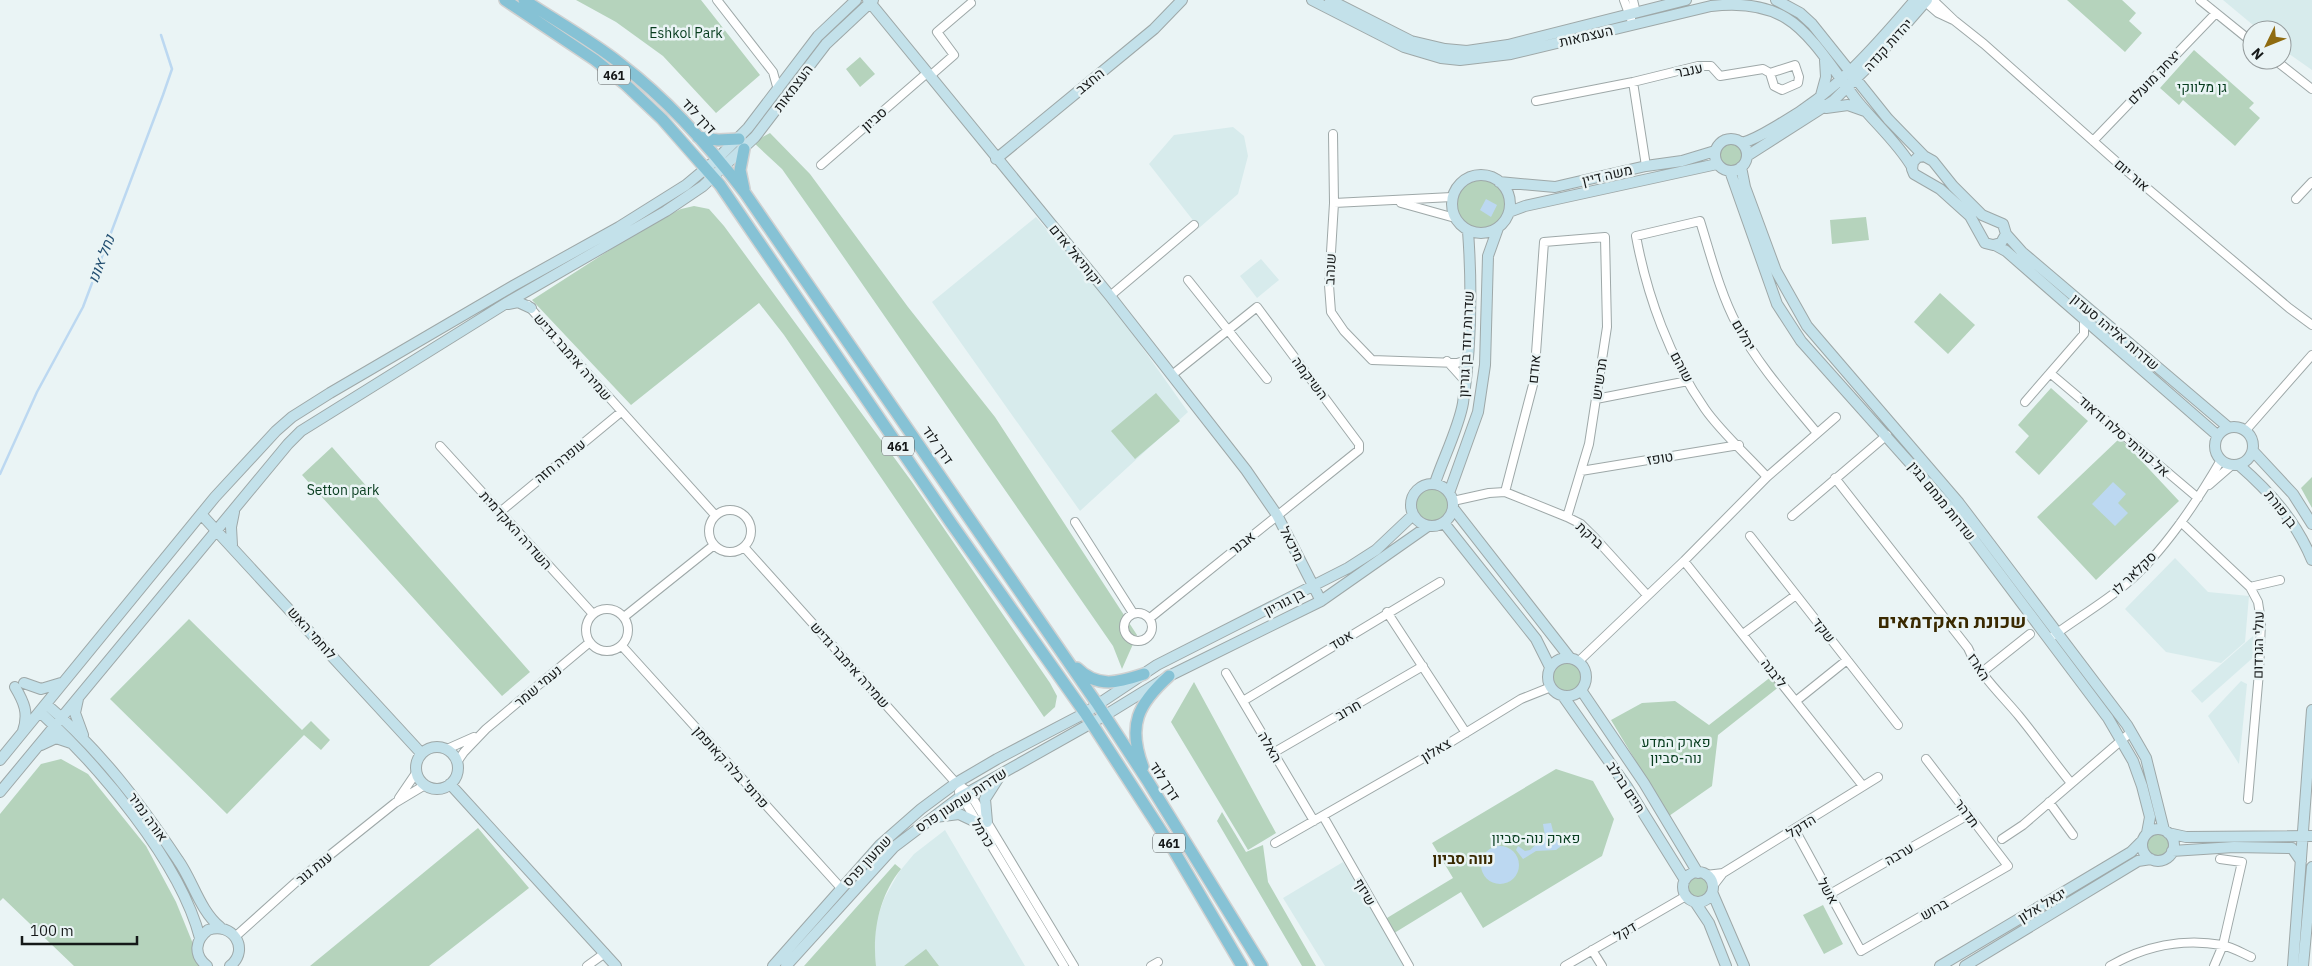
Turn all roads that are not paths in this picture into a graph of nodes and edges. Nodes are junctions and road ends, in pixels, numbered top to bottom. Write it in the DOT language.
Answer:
graph roads {
  1 [pos="505,0"];
  2 [pos="524,0"];
  3 [pos="717,0"];
  4 [pos="856,0"];
  5 [pos="1182,0"];
  6 [pos="1312,0"];
  7 [pos="1330,0"];
  8 [pos="1624,0"];
  9 [pos="1633,0"];
  10 [pos="1686,0"];
  11 [pos="1776,0"];
  12 [pos="2200,0"];
  13 [pos="870,1"];
  14 [pos="1925,1"];
  15 [pos="1757,2"];
  16 [pos="971,3"];
  17 [pos="2216,13"];
  18 [pos="1632,14"];
  19 [pos="1635,24"];
  20 [pos="2242,34"];
  21 [pos="1824,59"];
  22 [pos="1872,63"];
  23 [pos="2288,70"];
  24 [pos="773,72"];
  25 [pos="790,73"];
  26 [pos="929,74"];
  27 [pos="1770,74"];
  28 [pos="1854,74"];
  29 [pos="1633,82"];
  30 [pos="1844,84"];
  31 [pos="2312,89"];
  32 [pos="778,90"];
  33 [pos="1872,97"];
  34 [pos="1536,101"];
  35 [pos="1822,104"];
  36 [pos="1866,112"];
  37 [pos="1333,134"];
  38 [pos="698,137"];
  39 [pos="2094,141"];
  40 [pos="1742,143"];
  41 [pos="741,144"];
  42 [pos="1715,151"];
  43 [pos="1747,156"];
  44 [pos="1924,156"];
  45 [pos="996,159"];
  46 [pos="721,164"];
  47 [pos="1717,164"];
  48 [pos="822,165"];
  49 [pos="1646,166"];
  50 [pos="1741,167"];
  51 [pos="1912,167"];
  52 [pos="1730,171"];
  53 [pos="710,173"];
  54 [pos="1498,182"];
  55 [pos="2312,182"];
  56 [pos="745,193"];
  57 [pos="1452,197"];
  58 [pos="2296,199"];
  59 [pos="1395,201"];
  60 [pos="1334,203"];
  61 [pos="1509,212"];
  62 [pos="1455,218"];
  63 [pos="1700,221"];
  64 [pos="1194,225"];
  65 [pos="1498,228"];
  66 [pos="1468,231"];
  67 [pos="2006,234"];
  68 [pos="1605,237"];
  69 [pos="1995,245"];
  70 [pos="1188,280"];
  71 [pos="537,285"];
  72 [pos="512,286"];
  73 [pos="520,296"];
  74 [pos="1110,296"];
  75 [pos="502,306"];
  76 [pos="531,308"];
  77 [pos="2084,319"];
  78 [pos="2312,325"];
  79 [pos="1228,330"];
  80 [pos="2312,354"];
  81 [pos="1467,360"];
  82 [pos="1447,361"];
  83 [pos="2050,373"];
  84 [pos="1172,375"];
  85 [pos="1267,379"];
  86 [pos="1465,381"];
  87 [pos="1688,381"];
  88 [pos="1596,399"];
  89 [pos="2025,402"];
  90 [pos="621,412"];
  91 [pos="1836,417"];
  92 [pos="2228,427"];
  93 [pos="2246,430"];
  94 [pos="1817,433"];
  95 [pos="1887,435"];
  96 [pos="2218,435"];
  97 [pos="440,446"];
  98 [pos="1739,446"];
  99 [pos="1359,450"];
  100 [pos="2253,451"];
  101 [pos="2221,460"];
  102 [pos="2236,465"];
  103 [pos="1581,471"];
  104 [pos="1767,477"];
  105 [pos="1835,478"];
  106 [pos="1435,483"];
  107 [pos="2204,490"];
  108 [pos="1505,492"];
  109 [pos="2198,498"];
  110 [pos="1452,501"];
  111 [pos="235,509"];
  112 [pos="500,512"];
  113 [pos="201,514"];
  114 [pos="1413,514"];
  115 [pos="715,515"];
  116 [pos="1276,515"];
  117 [pos="1792,516"];
  118 [pos="1567,517"];
  119 [pos="1075,522"];
  120 [pos="2181,522"];
  121 [pos="1444,523"];
  122 [pos="2312,524"];
  123 [pos="1428,526"];
  124 [pos="216,530"];
  125 [pos="1750,536"];
  126 [pos="232,545"];
  127 [pos="714,545"];
  128 [pos="203,547"];
  129 [pos="744,547"];
  130 [pos="2312,560"];
  131 [pos="1684,561"];
  132 [pos="2280,580"];
  133 [pos="1440,582"];
  134 [pos="1313,586"];
  135 [pos="2250,587"];
  136 [pos="1647,595"];
  137 [pos="1796,595"];
  138 [pos="1321,601"];
  139 [pos="1387,612"];
  140 [pos="1133,613"];
  141 [pos="592,614"];
  142 [pos="624,617"];
  143 [pos="1150,618"];
  144 [pos="1743,634"];
  145 [pos="2030,634"];
  146 [pos="2053,636"];
  147 [pos="590,642"];
  148 [pos="622,646"];
  149 [pos="1065,656"];
  150 [pos="1574,659"];
  151 [pos="1847,660"];
  152 [pos="1423,666"];
  153 [pos="1550,668"];
  154 [pos="1226,673"];
  155 [pos="1981,673"];
  156 [pos="1144,674"];
  157 [pos="1169,676"];
  158 [pos="64,682"];
  159 [pos="1551,687"];
  160 [pos="1581,690"];
  161 [pos="79,696"];
  162 [pos="1563,696"];
  163 [pos="1243,701"];
  164 [pos="1796,701"];
  165 [pos="1098,705"];
  166 [pos="43,708"];
  167 [pos="2312,710"];
  168 [pos="1085,713"];
  169 [pos="62,716"];
  170 [pos="1104,716"];
  171 [pos="1092,724"];
  172 [pos="1898,724"];
  173 [pos="55,725"];
  174 [pos="486,729"];
  175 [pos="2131,732"];
  176 [pos="1466,733"];
  177 [pos="22,734"];
  178 [pos="2120,739"];
  179 [pos="86,740"];
  180 [pos="38,747"];
  181 [pos="447,749"];
  182 [pos="80,751"];
  183 [pos="422,752"];
  184 [pos="1273,753"];
  185 [pos="1926,759"];
  186 [pos="0,760"];
  187 [pos="457,762"];
  188 [pos="1004,772"];
  189 [pos="416,773"];
  190 [pos="1878,777"];
  191 [pos="956,783"];
  192 [pos="1149,783"];
  193 [pos="2071,783"];
  194 [pos="450,784"];
  195 [pos="426,786"];
  196 [pos="1863,786"];
  197 [pos="0,792"];
  198 [pos="964,794"];
  199 [pos="2248,799"];
  200 [pos="2049,802"];
  201 [pos="394,803"];
  202 [pos="1968,815"];
  203 [pos="1323,816"];
  204 [pos="927,820"];
  205 [pos="1314,821"];
  206 [pos="976,822"];
  207 [pos="987,822"];
  208 [pos="1795,830"];
  209 [pos="2166,832"];
  210 [pos="2073,835"];
  211 [pos="2228,836"];
  212 [pos="2308,836"];
  213 [pos="2144,837"];
  214 [pos="2002,839"];
  215 [pos="1275,843"];
  216 [pos="2234,847"];
  217 [pos="2172,851"];
  218 [pos="2151,859"];
  219 [pos="2220,859"];
  220 [pos="2302,861"];
  221 [pos="2239,862"];
  222 [pos="2008,866"];
  223 [pos="2312,867"];
  224 [pos="1724,873"];
  225 [pos="1702,874"];
  226 [pos="1685,880"];
  227 [pos="841,888"];
  228 [pos="1713,889"];
  229 [pos="1830,894"];
  230 [pos="1690,899"];
  231 [pos="220,927"];
  232 [pos="236,936"];
  233 [pos="200,938"];
  234 [pos="2223,945"];
  235 [pos="1592,950"];
  236 [pos="1861,951"];
  237 [pos="604,953"];
  238 [pos="2251,956"];
  239 [pos="206,966"];
  240 [pos="231,966"];
  241 [pos="587,966"];
  242 [pos="616,966"];
  243 [pos="773,966"];
  244 [pos="786,966"];
  245 [pos="1064,966"];
  246 [pos="1074,966"];
  247 [pos="1242,966"];
  248 [pos="1262,966"];
  249 [pos="1409,966"];
  250 [pos="1565,966"];
  251 [pos="1602,966"];
  252 [pos="1726,966"];
  253 [pos="1744,966"];
  254 [pos="1940,966"];
  255 [pos="1965,966"];
  256 [pos="2110,966"];
  257 [pos="2214,966"];
  258 [pos="2293,966"];
  259 [pos="2303,966"];
  1 -- 53 [label="main road, דרך לוד / 461"];
  2 -- 38 [label="main road, דרך לוד / 461"];
  3 -- 24 [label="street"];
  4 -- 25 [label="street, העצמאות"];
  5 -- 45 [label="street, החצב"];
  6 -- 19 [label="street, העצמאות"];
  7 -- 18 [label="street, העצמאות"];
  8 -- 18 [label="street"];
  9 -- 18 [label="street"];
  10 -- 18 [label="street, העצמאות"];
  11 -- 28 [label="street"];
  12 -- 17 [label="street"];
  13 -- 26 [label="street, יקותיאל אדם"];
  13 -- 41 [label="street, העצמאות"];
  14 -- 22 [label="street, יהדות קנדה"];
  14 -- 28 [label="street, יהדות קנדה"];
  14 -- 39 [label="street, אור יום"];
  15 -- 19 [label="street, העצמאות"];
  15 -- 21 [label="street, העצמאות"];
  16 -- 26 [label="street, סביון"];
  17 -- 20 [label="street"];
  17 -- 39 [label="street, יצחק מועלם"];
  18 -- 19 [label="street"];
  21 -- 30 [label="street, העצמאות"];
  21 -- 35 [label="street"];
  22 -- 28 [label="street, יהדות קנדה"];
  22 -- 33 [label="street"];
  23 -- 31 [label="street"];
  24 -- 25 [label="street"];
  24 -- 32 [label="street"];
  25 -- 32 [label="street, העצמאות"];
  26 -- 45 [label="street, יקותיאל אדם"];
  26 -- 48 [label="street, סביון"];
  27 -- 29 [label="street, ענבר"];
  28 -- 30 [label="street"];
  28 -- 33 [label="street"];
  29 -- 34 [label="street, ענבר"];
  29 -- 49 [label="street"];
  30 -- 35 [label="street"];
  30 -- 36 [label="street"];
  32 -- 41 [label="street, העצמאות"];
  33 -- 44 [label="street"];
  35 -- 36 [label="street"];
  35 -- 40 [label="street"];
  35 -- 43 [label="street"];
  36 -- 51 [label="street"];
  37 -- 60 [label="street, שנהב"];
  38 -- 41 [label="main road"];
  38 -- 46 [label="main road, דרך לוד / 461"];
  39 -- 78 [label="street, אור יום"];
  40 -- 42 [label="street"];
  40 -- 43 [label="street"];
  41 -- 46 [label="street, העצמאות"];
  41 -- 56 [label="main road"];
  42 -- 47 [label="street"];
  42 -- 49 [label="street, משה דיין"];
  43 -- 50 [label="street"];
  44 -- 51 [label="street"];
  44 -- 67 [label="street, שדרות אליהו סעדון"];
  45 -- 74 [label="street, יקותיאל אדם"];
  46 -- 53 [label="street, העצמאות"];
  46 -- 56 [label="main road, דרך לוד / 461"];
  47 -- 52 [label="street"];
  47 -- 61 [label="street, משה דיין"];
  49 -- 54 [label="street, משה דיין"];
  50 -- 52 [label="street"];
  50 -- 146 [label="street, שדרות מנחם בגין"];
  51 -- 69 [label="street, שדרות אליהו סעדון"];
  52 -- 95 [label="street, שדרות מנחם בגין"];
  53 -- 71 [label="street"];
  53 -- 72 [label="street"];
  53 -- 168 [label="main road, דרך לוד / 461"];
  54 -- 57 [label="street"];
  54 -- 61 [label="street"];
  55 -- 58 [label="street"];
  56 -- 149 [label="main road, דרך לוד / 461"];
  57 -- 59 [label="street"];
  57 -- 62 [label="street"];
  59 -- 60 [label="street"];
  59 -- 62 [label="street"];
  60 -- 82 [label="street, שנהב"];
  61 -- 65 [label="street"];
  62 -- 66 [label="street"];
  63 -- 87 [label="street, שוהם"];
  63 -- 94 [label="street, יהלום"];
  64 -- 74 [label="street"];
  65 -- 66 [label="street"];
  65 -- 110 [label="street"];
  66 -- 81 [label="street, שדרות דוד בן גוריון"];
  67 -- 69 [label="street"];
  67 -- 92 [label="street, שדרות אליהו סעדון"];
  68 -- 88 [label="street, תרשיש"];
  68 -- 108 [label="street, אודם"];
  69 -- 77 [label="street, שדרות אליהו סעדון"];
  70 -- 79 [label="street"];
  71 -- 73 [label="street"];
  71 -- 76 [label="street"];
  72 -- 73 [label="street, שמירה אימבר גדיש"];
  72 -- 113 [label="street"];
  73 -- 75 [label="street"];
  73 -- 76 [label="street, שמירה אימבר גדיש"];
  74 -- 84 [label="street, יקותיאל אדם"];
  75 -- 76 [label="street"];
  75 -- 111 [label="street"];
  76 -- 90 [label="street, שמירה אימבר גדיש"];
  77 -- 83 [label="street"];
  77 -- 96 [label="street, שדרות אליהו סעדון"];
  79 -- 84 [label="street"];
  79 -- 85 [label="street"];
  79 -- 99 [label="street, השיקמה"];
  80 -- 93 [label="street"];
  81 -- 82 [label="street"];
  81 -- 86 [label="street, שדרות דוד בן גוריון"];
  82 -- 86 [label="street"];
  83 -- 89 [label="street"];
  83 -- 109 [label="street, אל כוויתי סלח ודאוד"];
  84 -- 116 [label="street, יקותיאל אדם"];
  86 -- 106 [label="street, שדרות דוד בן גוריון"];
  87 -- 88 [label="street"];
  87 -- 98 [label="street, שוהם"];
  88 -- 103 [label="street, תרשיש"];
  90 -- 112 [label="street, עופרה חזה"];
  90 -- 115 [label="street, שמירה אימבר גדיש"];
  91 -- 94 [label="street"];
  92 -- 93 [label="street"];
  92 -- 96 [label="street"];
  93 -- 100 [label="street"];
  94 -- 104 [label="street"];
  95 -- 105 [label="street"];
  95 -- 146 [label="street, שדרות מנחם בגין"];
  96 -- 101 [label="street"];
  97 -- 112 [label="street, השדרה האקדמית"];
  98 -- 103 [label="street, טופז"];
  98 -- 104 [label="street, שוהם"];
  99 -- 116 [label="street, אבנר"];
  100 -- 102 [label="street"];
  100 -- 122 [label="street"];
  101 -- 102 [label="street"];
  101 -- 107 [label="street, סקלאר לו"];
  102 -- 107 [label="street, סקלאר לו"];
  102 -- 130 [label="street, בן פורת"];
  103 -- 118 [label="street, תרשיש"];
  104 -- 131 [label="street"];
  105 -- 117 [label="street"];
  105 -- 155 [label="street, הארז"];
  106 -- 110 [label="street"];
  106 -- 114 [label="street"];
  107 -- 109 [label="street, סקלאר לו"];
  108 -- 110 [label="street, ברקת"];
  108 -- 118 [label="street, ברקת"];
  109 -- 120 [label="street, סקלאר לו"];
  110 -- 121 [label="street"];
  110 -- 150 [label="street"];
  111 -- 124 [label="street"];
  111 -- 126 [label="street"];
  112 -- 141 [label="street, השדרה האקדמית"];
  113 -- 124 [label="street, לוחמי האש"];
  113 -- 158 [label="street"];
  114 -- 123 [label="street"];
  114 -- 134 [label="street, בן גוריון"];
  115 -- 127 [label="street"];
  115 -- 129 [label="street"];
  116 -- 134 [label="street, מיכאל"];
  116 -- 143 [label="street, אבנר"];
  118 -- 136 [label="street, ברקת"];
  119 -- 140 [label="street"];
  120 -- 135 [label="street, עולי הגרדום"];
  120 -- 146 [label="street, סקלאר לו"];
  121 -- 123 [label="street"];
  121 -- 153 [label="street"];
  123 -- 138 [label="street"];
  124 -- 126 [label="street, לוחמי האש"];
  124 -- 128 [label="street"];
  125 -- 137 [label="street, שקד"];
  126 -- 128 [label="street"];
  126 -- 183 [label="street, לוחמי האש"];
  127 -- 129 [label="street"];
  127 -- 142 [label="street"];
  128 -- 161 [label="street"];
  129 -- 191 [label="street, שמירה אימבר גדיש"];
  131 -- 136 [label="street"];
  131 -- 144 [label="street, ליבנה"];
  132 -- 135 [label="street"];
  133 -- 139 [label="street, אטד"];
  134 -- 138 [label="street, מיכאל"];
  134 -- 156 [label="street, בן גוריון"];
  135 -- 199 [label="street, עולי הגרדום"];
  136 -- 150 [label="street"];
  137 -- 144 [label="street"];
  137 -- 151 [label="street, שקד"];
  138 -- 157 [label="street"];
  139 -- 152 [label="street"];
  139 -- 163 [label="street, אטד"];
  140 -- 143 [label="street"];
  140 -- 143 [label="street"];
  141 -- 142 [label="street"];
  141 -- 147 [label="street"];
  142 -- 148 [label="street"];
  144 -- 164 [label="street, ליבנה"];
  145 -- 155 [label="street"];
  146 -- 175 [label="street, שדרות מנחם בגין"];
  146 -- 178 [label="street, שדרות מנחם בגין"];
  147 -- 148 [label="street"];
  147 -- 174 [label="street, נעמי שמר"];
  148 -- 227 [label="street, פרופ' בלה קאופמן"];
  149 -- 156 [label="main road"];
  149 -- 165 [label="main road, דרך לוד / 461"];
  150 -- 153 [label="street"];
  150 -- 160 [label="street"];
  151 -- 164 [label="street"];
  151 -- 172 [label="street, שקד"];
  152 -- 176 [label="street"];
  152 -- 184 [label="street, חרוב"];
  153 -- 159 [label="street"];
  154 -- 163 [label="street, האלה"];
  155 -- 193 [label="street, הארז"];
  156 -- 165 [label="street"];
  157 -- 170 [label="street, שדרות שמעון פרס"];
  157 -- 192 [label="main road"];
  158 -- 166 [label="street"];
  158 -- 177 [label="street"];
  159 -- 162 [label="street"];
  159 -- 176 [label="street, צאלון"];
  160 -- 162 [label="street"];
  160 -- 225 [label="street, חיים ברלב"];
  161 -- 169 [label="street"];
  161 -- 179 [label="street"];
  162 -- 226 [label="street, חיים ברלב"];
  163 -- 184 [label="street, האלה"];
  164 -- 196 [label="street, ליבנה"];
  165 -- 168 [label="street"];
  165 -- 170 [label="main road, דרך לוד / 461"];
  166 -- 169 [label="street, אורה נמיר"];
  166 -- 173 [label="street, אורה נמיר"];
  166 -- 177 [label="street"];
  167 -- 212 [label="street"];
  168 -- 171 [label="main road, דרך לוד / 461"];
  168 -- 191 [label="street, שמעון פרס"];
  169 -- 173 [label="street"];
  169 -- 179 [label="street, אורה נמיר"];
  170 -- 171 [label="street, שדרות שמעון פרס"];
  170 -- 192 [label="main road, דרך לוד / 461"];
  171 -- 188 [label="street, שדרות שמעון פרס"];
  171 -- 247 [label="main road, דרך לוד / 461"];
  173 -- 180 [label="street"];
  173 -- 182 [label="street, אורה נמיר"];
  174 -- 181 [label="street, נעמי שמר"];
  174 -- 187 [label="street, נעמי שמר"];
  175 -- 178 [label="street"];
  175 -- 209 [label="street, שדרות מנחם בגין"];
  176 -- 203 [label="street, צאלון"];
  177 -- 186 [label="street"];
  178 -- 193 [label="street"];
  178 -- 213 [label="street, שדרות מנחם בגין"];
  179 -- 231 [label="street, אורה נמיר"];
  180 -- 182 [label="street"];
  180 -- 197 [label="street"];
  181 -- 183 [label="street"];
  181 -- 187 [label="street"];
  182 -- 233 [label="street, אורה נמיר"];
  183 -- 189 [label="street"];
  184 -- 205 [label="street, האלה"];
  185 -- 202 [label="street, תדהר"];
  187 -- 194 [label="street"];
  188 -- 198 [label="street, שדרות שמעון פרס"];
  188 -- 207 [label="street"];
  189 -- 195 [label="street"];
  189 -- 201 [label="street, ענת גוב"];
  190 -- 196 [label="street, הדקל"];
  191 -- 198 [label="street, כרמל"];
  191 -- 227 [label="street, שמעון פרס"];
  192 -- 248 [label="main road, דרך לוד / 461"];
  193 -- 200 [label="street"];
  194 -- 195 [label="street"];
  194 -- 237 [label="street"];
  195 -- 201 [label="street, ענת גוב"];
  196 -- 208 [label="street, הדקל"];
  198 -- 204 [label="street, שדרות שמעון פרס"];
  198 -- 206 [label="street, כרמל"];
  198 -- 207 [label="street, כרמל"];
  200 -- 210 [label="street"];
  200 -- 214 [label="street"];
  201 -- 232 [label="street, ענת גוב"];
  202 -- 222 [label="street, תדהר"];
  202 -- 229 [label="street, ערבה"];
  203 -- 205 [label="street, צאלון"];
  203 -- 249 [label="street, שיזף"];
  204 -- 206 [label="street"];
  204 -- 244 [label="street, שדרות שמעון פרס"];
  205 -- 215 [label="street, צאלון"];
  206 -- 245 [label="street, כרמל"];
  207 -- 246 [label="street, כרמל"];
  208 -- 224 [label="street, הדקל"];
  208 -- 229 [label="street, אשל"];
  209 -- 211 [label="street"];
  209 -- 213 [label="street"];
  209 -- 217 [label="street"];
  211 -- 212 [label="street"];
  211 -- 216 [label="street"];
  212 -- 220 [label="street"];
  213 -- 218 [label="street"];
  213 -- 254 [label="street, יגאל אלון"];
  216 -- 217 [label="street"];
  216 -- 220 [label="street"];
  216 -- 221 [label="street"];
  217 -- 218 [label="street"];
  218 -- 255 [label="street, יגאל אלון"];
  219 -- 221 [label="street"];
  220 -- 258 [label="street"];
  221 -- 234 [label="street"];
  222 -- 236 [label="street, ברוש"];
  223 -- 259 [label="street"];
  224 -- 225 [label="street, הדקל"];
  224 -- 228 [label="street, הדקל"];
  225 -- 226 [label="street"];
  225 -- 228 [label="street"];
  226 -- 230 [label="street"];
  227 -- 243 [label="street, שמעון פרס"];
  228 -- 230 [label="street"];
  228 -- 253 [label="street"];
  229 -- 236 [label="street, אשל"];
  230 -- 235 [label="street, דקל"];
  230 -- 252 [label="street"];
  231 -- 232 [label="street"];
  231 -- 233 [label="street"];
  232 -- 240 [label="street"];
  233 -- 239 [label="street, אורה נמיר"];
  234 -- 238 [label="street"];
  234 -- 256 [label="street"];
  234 -- 257 [label="street"];
  235 -- 250 [label="street, דקל"];
  235 -- 251 [label="street"];
  237 -- 241 [label="street"];
  237 -- 242 [label="street"];
}
